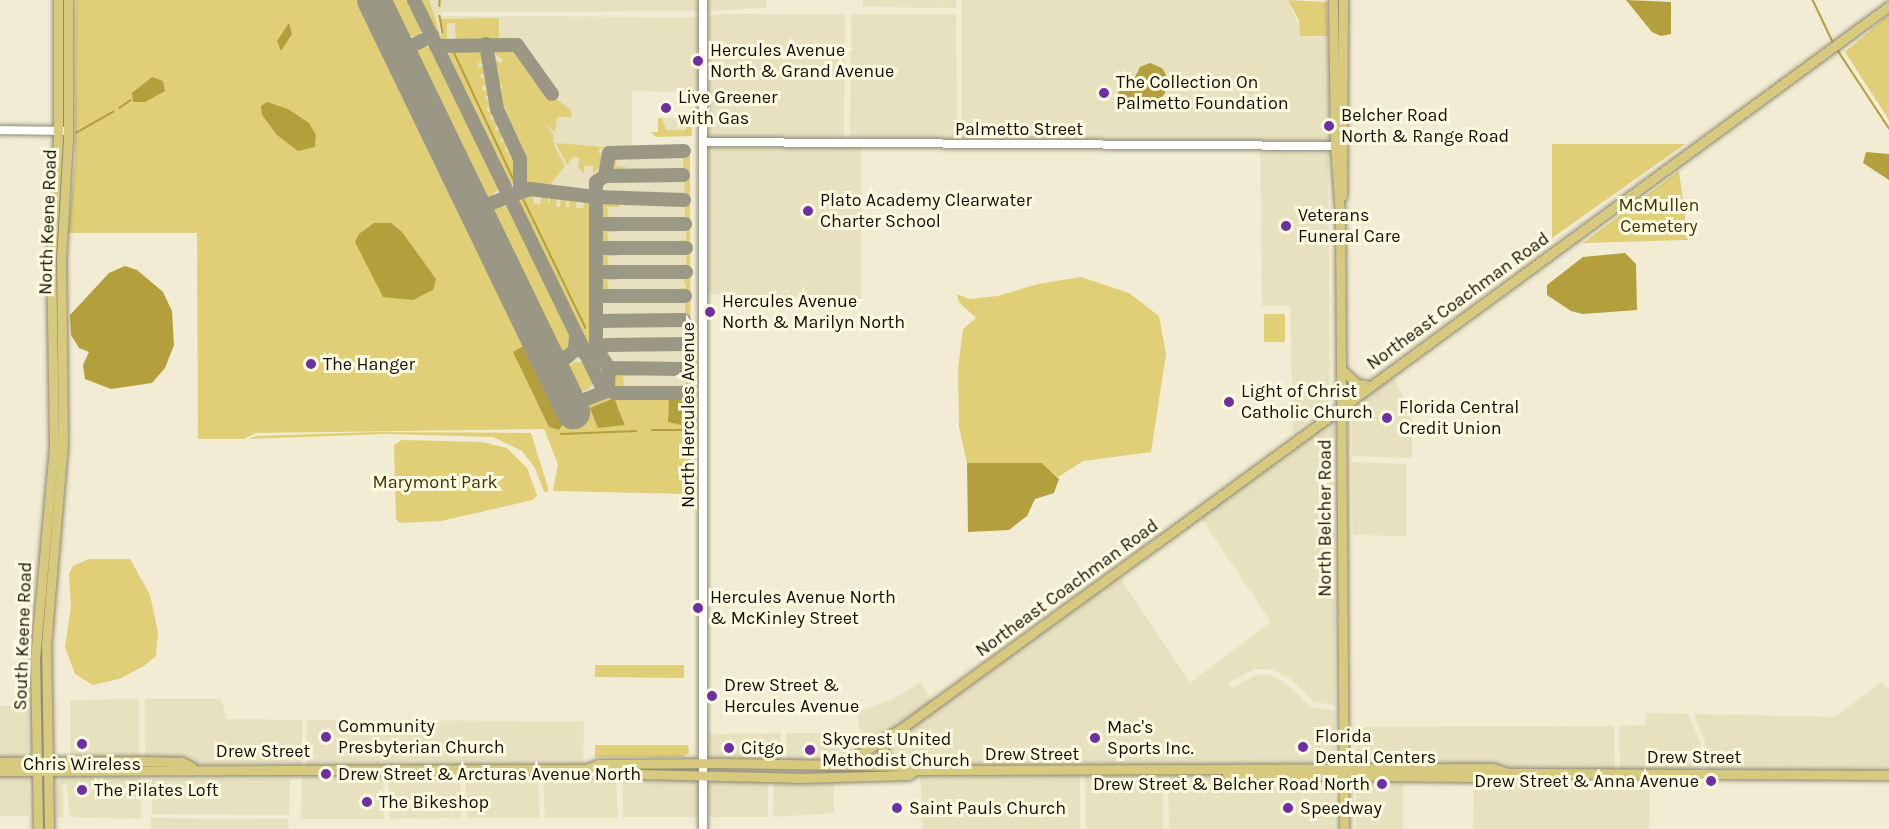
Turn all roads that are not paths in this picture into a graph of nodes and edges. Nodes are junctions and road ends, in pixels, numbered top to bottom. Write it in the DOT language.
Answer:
graph roads {
  1 [pos="58,0"];
  2 [pos="68,0"];
  3 [pos="703,0"];
  4 [pos="1333,0"];
  5 [pos="1343,0"];
  6 [pos="1889,6"];
  7 [pos="0,130"];
  8 [pos="63,131"];
  9 [pos="703,142"];
  10 [pos="1335,146"];
  11 [pos="1340,207"];
  12 [pos="1341,369"];
  13 [pos="1370,386"];
  14 [pos="1341,407"];
  15 [pos="59,444"];
  16 [pos="902,728"];
  17 [pos="884,745"];
  18 [pos="0,762"];
  19 [pos="702,763"];
  20 [pos="815,764"];
  21 [pos="843,764"];
  22 [pos="858,764"];
  23 [pos="42,766"];
  24 [pos="904,766"];
  25 [pos="192,767"];
  26 [pos="0,769"];
  27 [pos="586,769"];
  28 [pos="916,770"];
  29 [pos="1343,772"];
  30 [pos="62,773"];
  31 [pos="773,775"];
  32 [pos="1889,775"];
  33 [pos="702,777"];
  34 [pos="38,829"];
  35 [pos="47,829"];
  36 [pos="54,829"];
  37 [pos="702,829"];
  38 [pos="1344,829"];
  1 -- 8 [label="main road, North Keene Road"];
  2 -- 8 [label="main road, North Keene Road"];
  3 -- 9 [label="street, North Hercules Avenue"];
  4 -- 10 [label="main road, North Belcher Road"];
  5 -- 11 [label="main road, North Belcher Road"];
  6 -- 13 [label="main road, Northeast Coachman Road"];
  7 -- 8 [label="street"];
  8 -- 15 [label="main road, North Keene Road"];
  9 -- 10 [label="street, Palmetto Street"];
  9 -- 19 [label="street, North Hercules Avenue"];
  10 -- 11 [label="main road, North Belcher Road"];
  11 -- 12 [label="main road, North Belcher Road"];
  12 -- 13 [label="main road"];
  12 -- 14 [label="main road, North Belcher Road"];
  13 -- 14 [label="main road, Northeast Coachman Road"];
  14 -- 16 [label="main road, Northeast Coachman Road"];
  14 -- 29 [label="main road, North Belcher Road"];
  15 -- 23 [label="main road, South Keene Road"];
  15 -- 23 [label="main road, South Keene Road"];
  16 -- 17 [label="main road, Northeast Coachman Road"];
  16 -- 21 [label="main road, Northeast Coachman Road"];
  17 -- 22 [label="main road, Northeast Coachman Road"];
  17 -- 24 [label="main road"];
  18 -- 23 [label="main road, Drew Street"];
  19 -- 20 [label="main road, Drew Street"];
  19 -- 27 [label="main road, Drew Street"];
  19 -- 33 [label="street, North Hercules Avenue"];
  20 -- 21 [label="main road, Drew Street"];
  20 -- 31 [label="main road"];
  21 -- 22 [label="main road, Drew Street"];
  22 -- 24 [label="main road, Drew Street"];
  22 -- 31 [label="main road, Drew Street"];
  23 -- 25 [label="main road, Drew Street"];
  23 -- 26 [label="main road, Drew Street"];
  23 -- 30 [label="main road, Drew Street"];
  23 -- 34 [label="main road, South Keene Road"];
  23 -- 35 [label="main road, South Keene Road"];
  24 -- 28 [label="main road, Drew Street"];
  25 -- 27 [label="main road, Drew Street"];
  25 -- 30 [label="main road, Drew Street"];
  27 -- 33 [label="main road, Drew Street"];
  28 -- 29 [label="main road, Drew Street"];
  28 -- 31 [label="main road, Drew Street"];
  29 -- 32 [label="main road, Drew Street"];
  29 -- 38 [label="main road, North Belcher Road"];
  30 -- 36 [label="main road"];
  31 -- 33 [label="main road, Drew Street"];
  33 -- 37 [label="street, North Hercules Avenue"];
}
